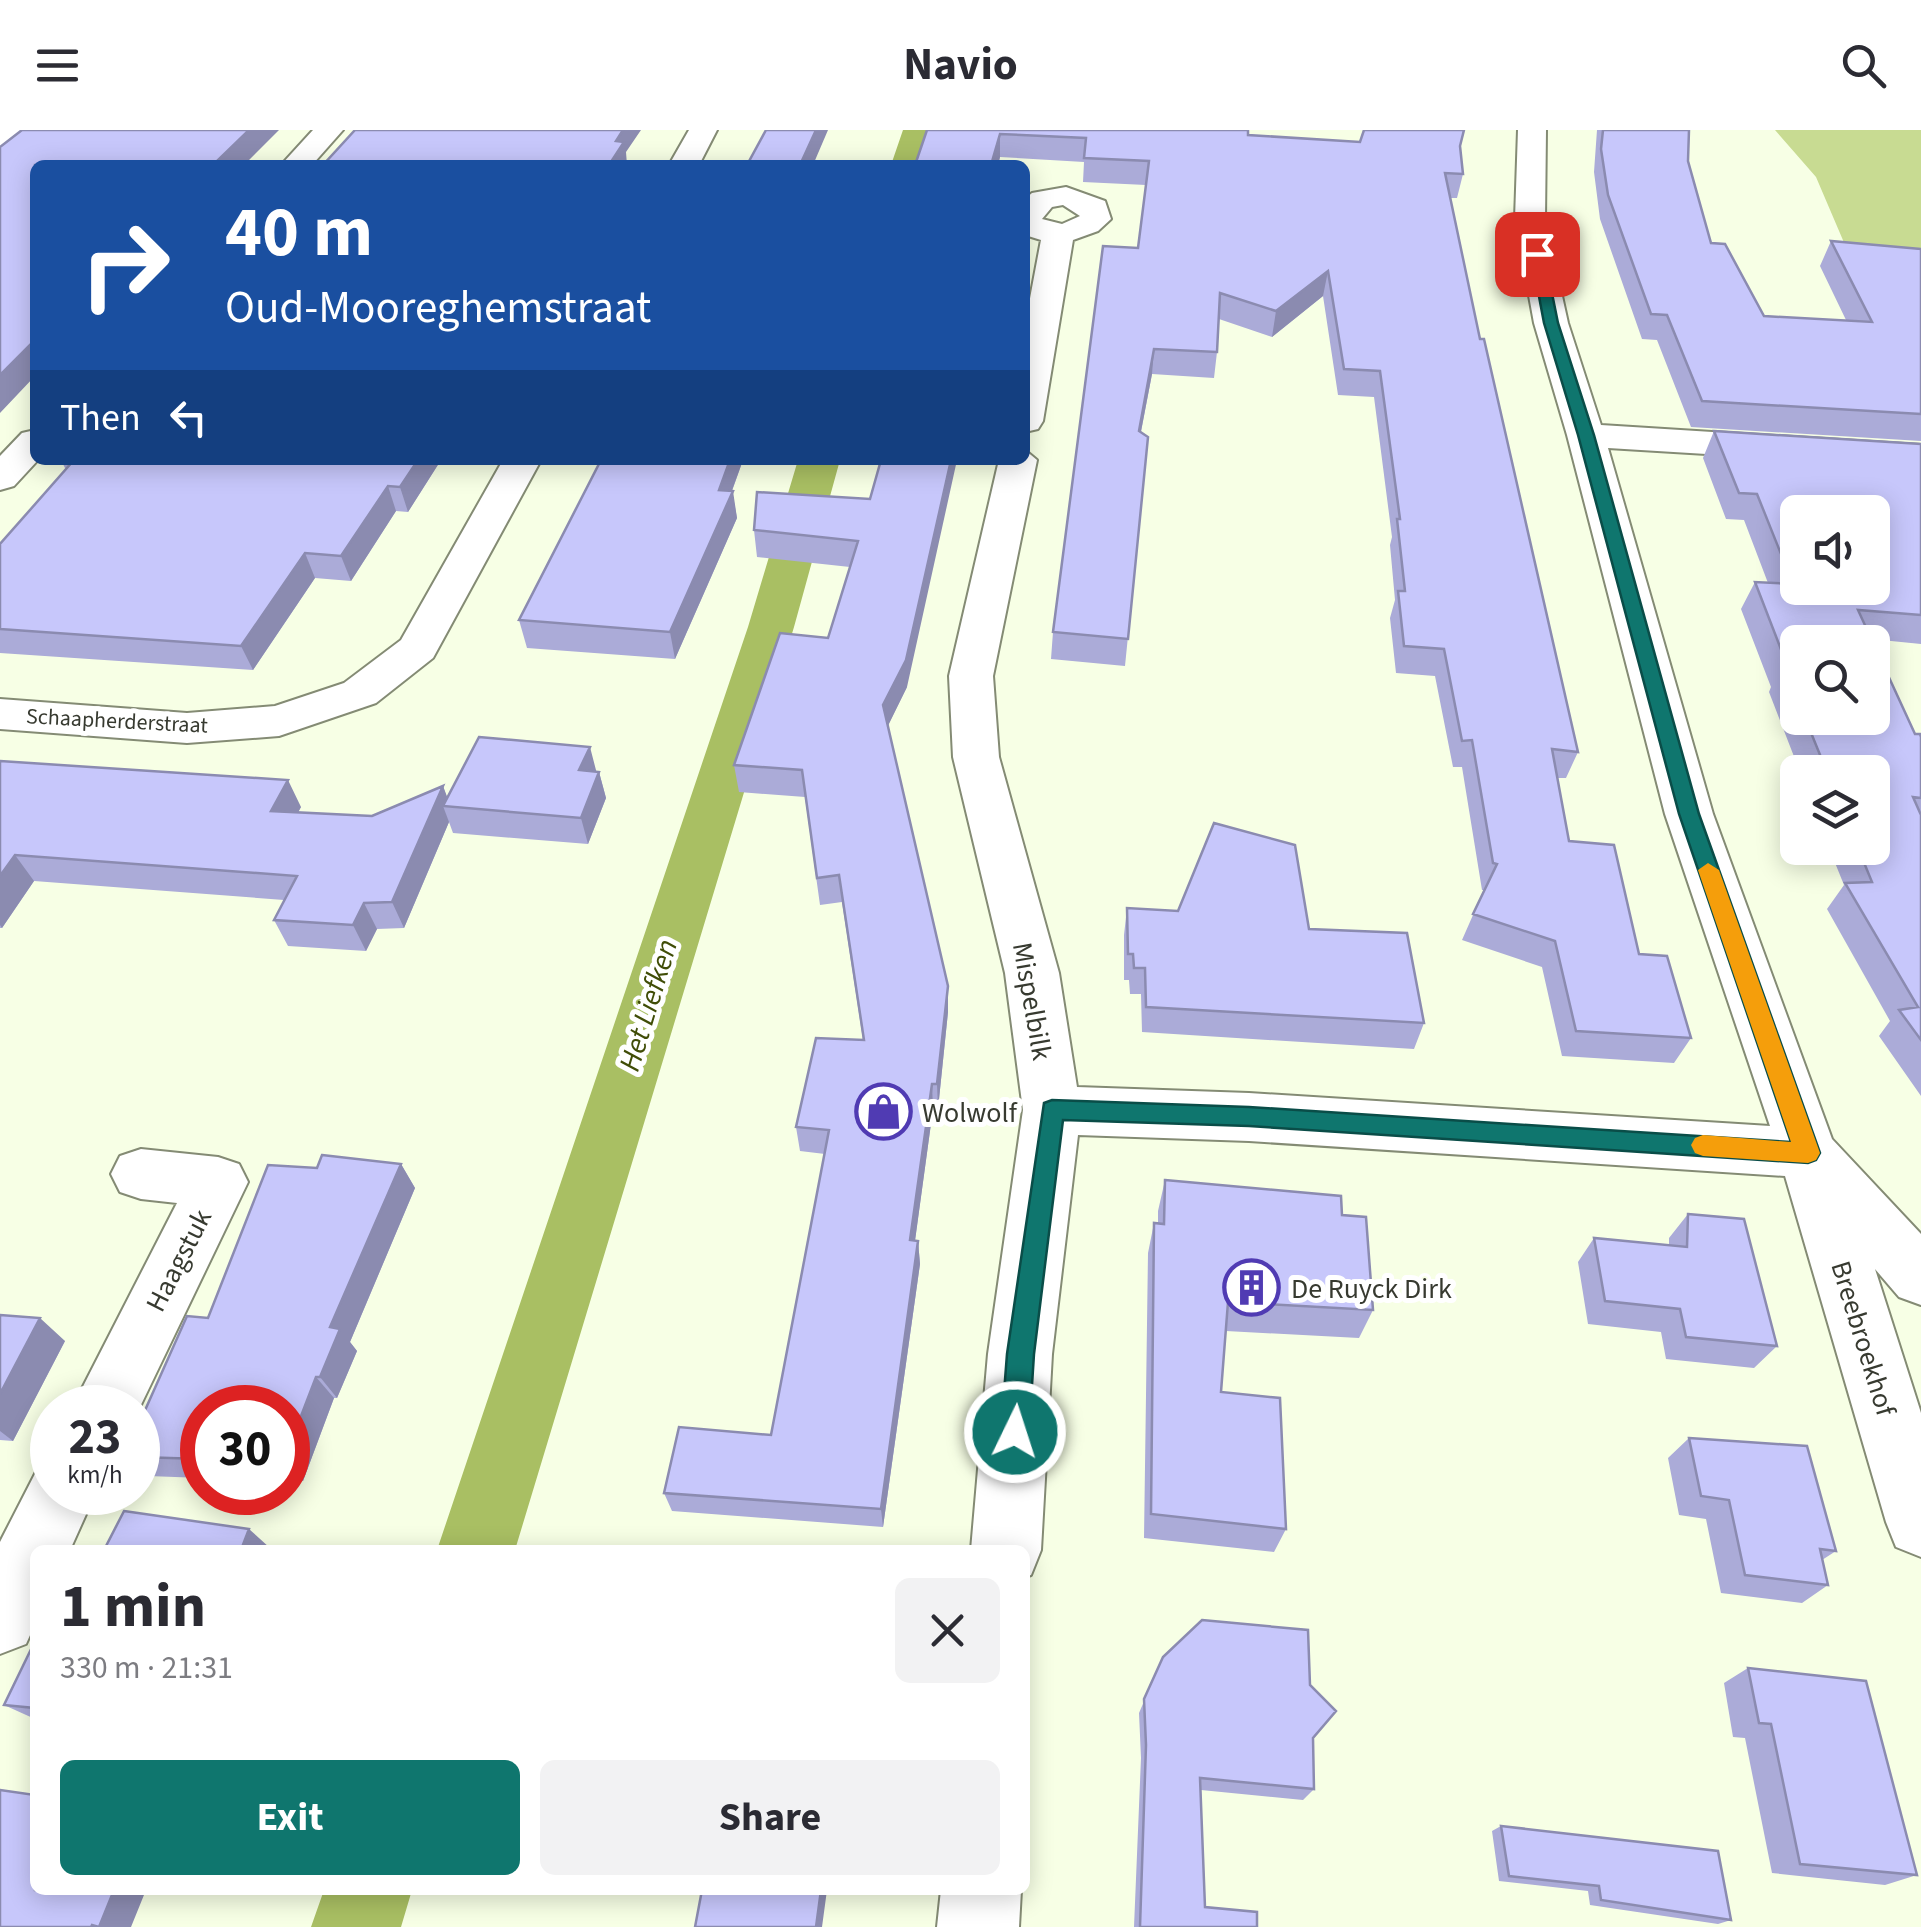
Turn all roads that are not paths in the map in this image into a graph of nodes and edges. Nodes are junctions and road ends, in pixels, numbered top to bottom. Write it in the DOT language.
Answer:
graph roads {
  1 [pos="16,130"];
  2 [pos="329,130"];
  3 [pos="703,130"];
  4 [pos="1532,130"];
  5 [pos="0,143"];
  6 [pos="301,160"];
  7 [pos="687,160"];
  8 [pos="1058,235"];
  9 [pos="1030,393"];
  10 [pos="1586,435"];
  11 [pos="30,446"];
  12 [pos="1921,456"];
  13 [pos="519,465"];
  14 [pos="1017,465"];
  15 [pos="0,478"];
  16 [pos="0,714"];
  17 [pos="1052,1110"];
  18 [pos="1808,1153"];
  19 [pos="142,1174"];
  20 [pos="1921,1277"];
  21 [pos="116,1385"];
  22 [pos="50,1515"];
  23 [pos="1921,1522"];
  24 [pos="34,1545"];
  25 [pos="1006,1545"];
  26 [pos="30,1552"];
  27 [pos="4,1600"];
  28 [pos="981,1895"];
  29 [pos="978,1927"];
  1 -- 5 [label="street"];
  2 -- 6 [label="street"];
  3 -- 7 [label="street"];
  4 -- 10 [label="street, Breebroekhof"];
  8 -- 9 [label="street"];
  10 -- 12 [label="street"];
  10 -- 18 [label="street, Breebroekhof"];
  11 -- 15 [label="street"];
  13 -- 16 [label="street, Schaapherderstraat"];
  14 -- 17 [label="street, Mispelbilk"];
  17 -- 18 [label="street"];
  17 -- 25 [label="street, Mispelbilk"];
  18 -- 20 [label="street"];
  18 -- 23 [label="street, Breebroekhof"];
  19 -- 21 [label="street, Haagstuk"];
  22 -- 24 [label="street"];
  26 -- 27 [label="street"];
  28 -- 29 [label="street"];
}
